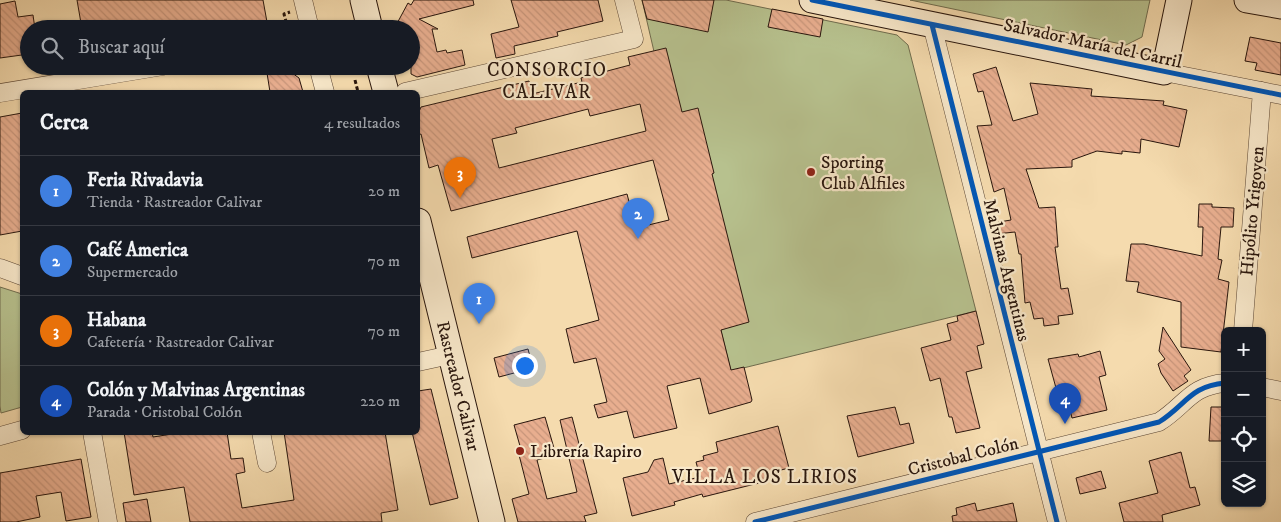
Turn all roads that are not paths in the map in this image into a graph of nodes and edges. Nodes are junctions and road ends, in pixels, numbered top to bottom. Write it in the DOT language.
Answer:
graph roads {
  1 [pos="363,0"];
  2 [pos="624,0"];
  3 [pos="812,0"];
  4 [pos="1179,0"];
  5 [pos="1247,0"];
  6 [pos="297,6"];
  7 [pos="1281,6"];
  8 [pos="305,20"];
  9 [pos="368,20"];
  10 [pos="932,24"];
  11 [pos="1164,72"];
  12 [pos="109,75"];
  13 [pos="320,75"];
  14 [pos="381,75"];
  15 [pos="324,90"];
  16 [pos="385,90"];
  17 [pos="414,90"];
  18 [pos="1262,92"];
  19 [pos="0,93"];
  20 [pos="1281,95"];
  21 [pos="420,229"];
  22 [pos="0,268"];
  23 [pos="20,275"];
  24 [pos="1242,327"];
  25 [pos="450,355"];
  26 [pos="420,362"];
  27 [pos="1221,383"];
  28 [pos="1266,388"];
  29 [pos="1281,391"];
  30 [pos="20,431"];
  31 [pos="93,435"];
  32 [pos="262,435"];
  33 [pos="0,436"];
  34 [pos="1039,452"];
  35 [pos="267,463"];
  36 [pos="108,522"];
  37 [pos="491,522"];
  38 [pos="755,522"];
  39 [pos="1057,522"];
  1 -- 9 [label="street"];
  2 -- 17 [label="street"];
  3 -- 10 [label="street, Salvador María del Carril"];
  4 -- 11 [label="street"];
  5 -- 7 [label="street"];
  6 -- 8 [label="street"];
  10 -- 11 [label="street, Salvador María del Carril"];
  10 -- 34 [label="street, Malvinas Argentinas"];
  11 -- 18 [label="street, Salvador María del Carril"];
  12 -- 19 [label="street"];
  13 -- 15 [label="street"];
  14 -- 16 [label="street"];
  18 -- 20 [label="street, Salvador María del Carril"];
  18 -- 24 [label="street, Hipólito Yrigoyen"];
  21 -- 25 [label="street, Rastreador Calivar"];
  22 -- 23 [label="street"];
  25 -- 26 [label="street"];
  25 -- 37 [label="street, Rastreador Calivar"];
  27 -- 34 [label="street, Cristobal Colón"];
  28 -- 29 [label="street"];
  30 -- 33 [label="street"];
  31 -- 36 [label="street"];
  32 -- 35 [label="street"];
  34 -- 38 [label="street, Cristobal Colón"];
  34 -- 39 [label="street, Malvinas Argentinas"];
}
